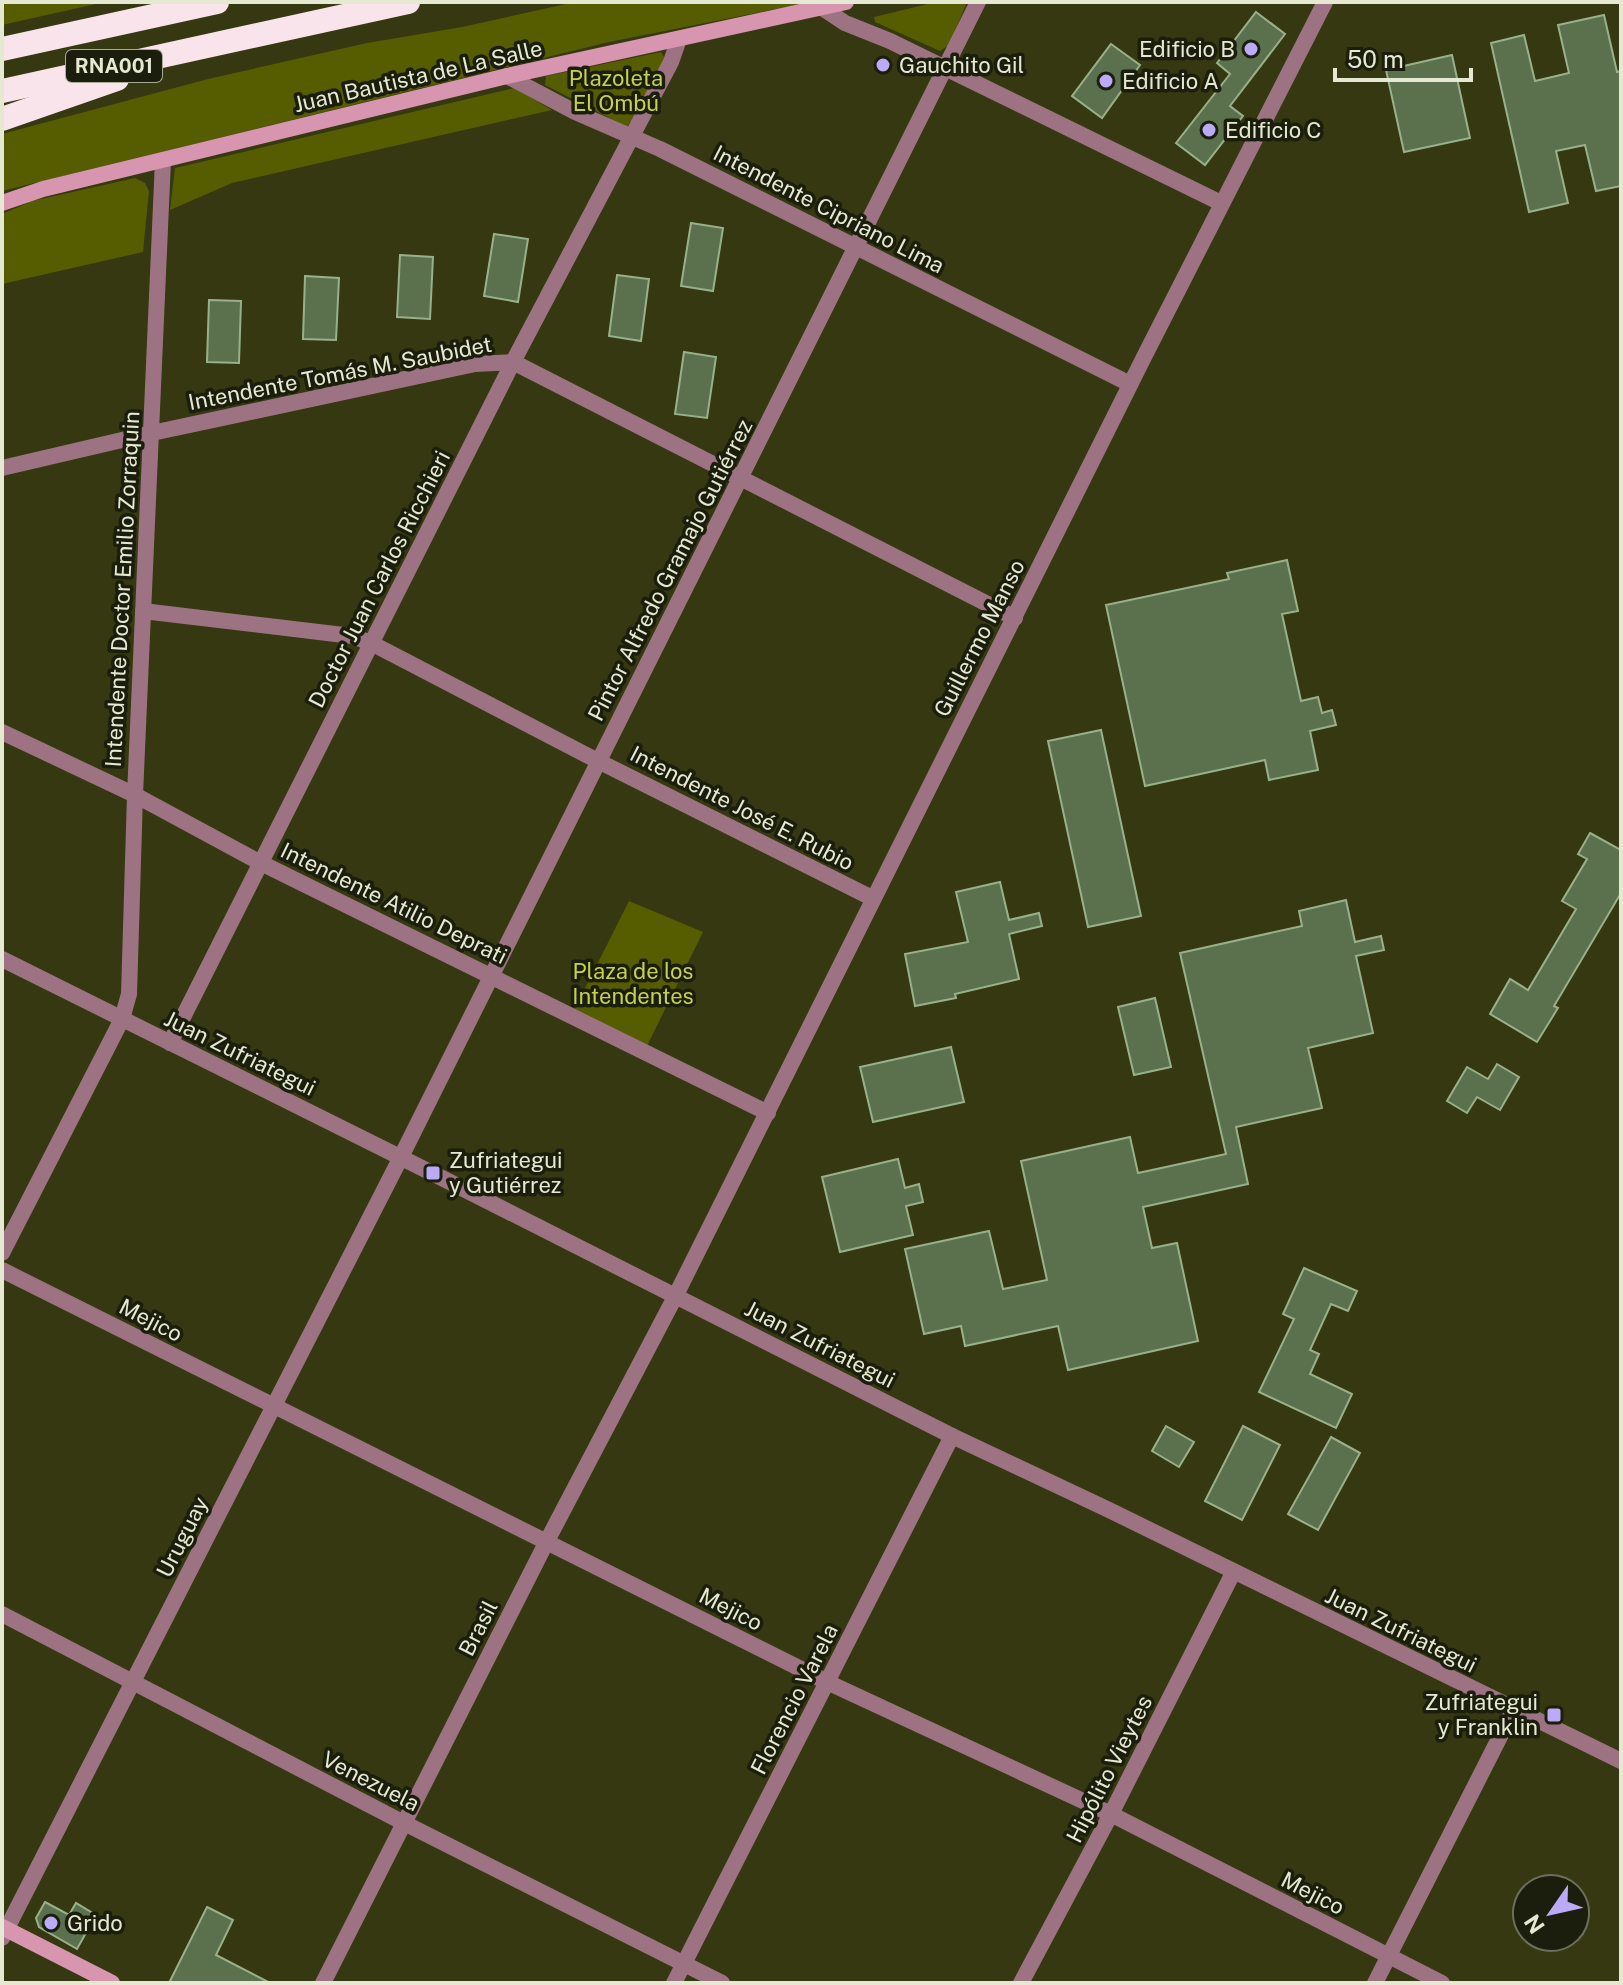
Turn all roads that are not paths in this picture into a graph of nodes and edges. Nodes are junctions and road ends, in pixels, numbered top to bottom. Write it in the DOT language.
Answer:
graph roads {
  1 [pos="217,2"];
  2 [pos="408,2"];
  3 [pos="846,2"];
  4 [pos="978,2"];
  5 [pos="1325,2"];
  6 [pos="821,7"];
  7 [pos="679,39"];
  8 [pos="226,41"];
  9 [pos="2,49"];
  10 [pos="945,67"];
  11 [pos="507,76"];
  12 [pos="2,91"];
  13 [pos="2,119"];
  14 [pos="631,136"];
  15 [pos="163,160"];
  16 [pos="2,203"];
  17 [pos="1221,203"];
  18 [pos="855,248"];
  19 [pos="513,362"];
  20 [pos="1130,384"];
  21 [pos="152,433"];
  22 [pos="2,468"];
  23 [pos="742,478"];
  24 [pos="143,611"];
  25 [pos="1015,618"];
  26 [pos="371,643"];
  27 [pos="2,732"];
  28 [pos="598,761"];
  29 [pos="135,795"];
  30 [pos="259,862"];
  31 [pos="872,898"];
  32 [pos="2,959"];
  33 [pos="492,975"];
  34 [pos="122,1019"];
  35 [pos="170,1043"];
  36 [pos="768,1113"];
  37 [pos="401,1157"];
  38 [pos="2,1253"];
  39 [pos="2,1270"];
  40 [pos="676,1295"];
  41 [pos="273,1406"];
  42 [pos="952,1436"];
  43 [pos="547,1541"];
  44 [pos="1233,1573"];
  45 [pos="2,1614"];
  46 [pos="133,1682"];
  47 [pos="827,1682"];
  48 [pos="1514,1709"];
  49 [pos="1621,1761"];
  50 [pos="1111,1814"];
  51 [pos="404,1823"];
  52 [pos="4,1931"];
  53 [pos="1388,1957"];
  54 [pos="684,1963"];
  55 [pos="112,1983"];
  56 [pos="323,1983"];
  57 [pos="674,1983"];
  58 [pos="722,1983"];
  59 [pos="1021,1983"];
  60 [pos="1375,1983"];
  61 [pos="1442,1983"];
  1 -- 9 [label="highway, RNA001"];
  2 -- 8 [label="highway, RNA001"];
  3 -- 6 [label="street, Juan Bautista de La Salle"];
  4 -- 10 [label="street, Pintor Alfredo Gramajo Gutiérrez"];
  5 -- 17 [label="street, Guillermo Manso"];
  6 -- 7 [label="street, Juan Bautista de La Salle"];
  6 -- 10 [label="street"];
  7 -- 11 [label="street, Juan Bautista de La Salle"];
  7 -- 14 [label="street, Doctor Juan Carlos Ricchieri"];
  8 -- 12 [label="highway, RNA001"];
  8 -- 13 [label="highway"];
  10 -- 17 [label="street"];
  10 -- 18 [label="street, Pintor Alfredo Gramajo Gutiérrez"];
  11 -- 14 [label="street, Intendente Cipriano Lima"];
  11 -- 15 [label="street, Juan Bautista de La Salle"];
  14 -- 18 [label="street, Intendente Cipriano Lima"];
  14 -- 19 [label="street, Doctor Juan Carlos Ricchieri"];
  15 -- 16 [label="street, Juan Bautista de La Salle"];
  15 -- 21 [label="street, Intendente Doctor Emilio Zorraquin"];
  17 -- 20 [label="street, Guillermo Manso"];
  18 -- 20 [label="street, Intendente Cipriano Lima"];
  18 -- 23 [label="street, Pintor Alfredo Gramajo Gutiérrez"];
  19 -- 21 [label="street, Intendente Tomás M. Saubidet"];
  19 -- 23 [label="street, Intendente Tomás M. Saubidet"];
  19 -- 26 [label="street, Doctor Juan Carlos Ricchieri"];
  20 -- 25 [label="street, Guillermo Manso"];
  21 -- 22 [label="street, Intendente Tomás M. Saubidet"];
  21 -- 24 [label="street, Intendente Doctor Emilio Zorraquin"];
  23 -- 25 [label="street, Intendente Tomás M. Saubidet"];
  23 -- 28 [label="street, Pintor Alfredo Gramajo Gutiérrez"];
  24 -- 26 [label="street, Intendente José E. Rubio"];
  24 -- 29 [label="street, Intendente Doctor Emilio Zorraquin"];
  25 -- 31 [label="street, Guillermo Manso"];
  26 -- 28 [label="street, Intendente José E. Rubio"];
  26 -- 30 [label="street, Doctor Juan Carlos Ricchieri"];
  27 -- 29 [label="street, Intendente Atilio Deprati"];
  28 -- 31 [label="street, Intendente José E. Rubio"];
  28 -- 33 [label="street, Pintor Alfredo Gramajo Gutiérrez"];
  29 -- 30 [label="street, Intendente Atilio Deprati"];
  29 -- 34 [label="street, Intendente Doctor Emilio Zorraquin"];
  30 -- 33 [label="street, Intendente Atilio Deprati"];
  30 -- 35 [label="street, Doctor Juan Carlos Ricchieri"];
  31 -- 36 [label="street, Guillermo Manso"];
  32 -- 34 [label="street, Juan Zufriategui"];
  33 -- 36 [label="street, Intendente Atilio Deprati"];
  33 -- 37 [label="street, Pintor Alfredo Gramajo Gutiérrez"];
  34 -- 35 [label="street, Juan Zufriategui"];
  34 -- 38 [label="street, Intendente Doctor Emilio Zorraquin"];
  35 -- 37 [label="street, Juan Zufriategui"];
  36 -- 40 [label="street, Guillermo Manso"];
  37 -- 40 [label="street, Juan Zufriategui"];
  37 -- 41 [label="street, Uruguay"];
  39 -- 41 [label="street, Mejico"];
  40 -- 42 [label="street, Juan Zufriategui"];
  40 -- 43 [label="street, Brasil"];
  41 -- 43 [label="street, Mejico"];
  41 -- 46 [label="street, Uruguay"];
  42 -- 44 [label="street, Juan Zufriategui"];
  42 -- 47 [label="street, Florencio Varela"];
  43 -- 47 [label="street, Mejico"];
  43 -- 51 [label="street, Brasil"];
  44 -- 48 [label="street, Juan Zufriategui"];
  44 -- 50 [label="street, Hipólito Vieytes"];
  45 -- 46 [label="street, Venezuela"];
  46 -- 51 [label="street, Venezuela"];
  46 -- 52 [label="street, Uruguay"];
  47 -- 50 [label="street, Mejico"];
  47 -- 54 [label="street, Florencio Varela"];
  48 -- 49 [label="street, Juan Zufriategui"];
  48 -- 53 [label="street"];
  50 -- 53 [label="street, Mejico"];
  50 -- 59 [label="street, Hipólito Vieytes"];
  51 -- 54 [label="street, Venezuela"];
  51 -- 56 [label="street, Brasil"];
  52 -- 55 [label="street"];
  53 -- 60 [label="street"];
  53 -- 61 [label="street, Mejico"];
  54 -- 57 [label="street, Florencio Varela"];
  54 -- 58 [label="street, Venezuela"];
}
